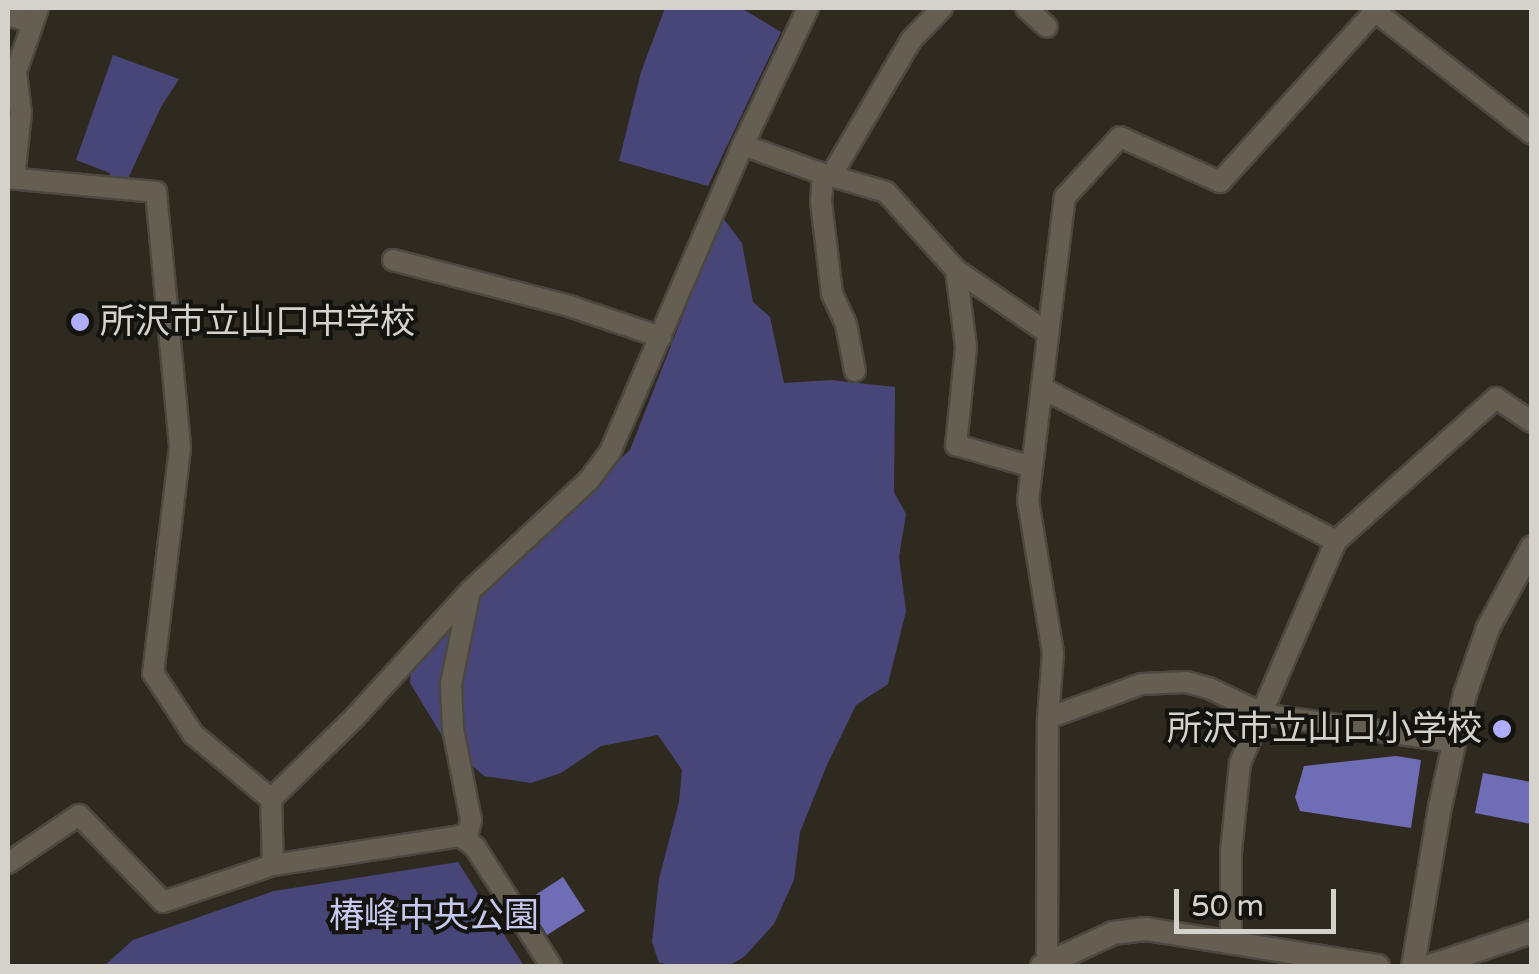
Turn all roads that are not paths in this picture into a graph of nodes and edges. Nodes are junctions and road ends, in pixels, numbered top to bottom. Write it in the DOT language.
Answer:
graph roads {
  1 [pos="808,8"];
  2 [pos="942,8"];
  3 [pos="1026,8"];
  4 [pos="1374,9"];
  5 [pos="8,14"];
  6 [pos="35,16"];
  7 [pos="1047,28"];
  8 [pos="1532,134"];
  9 [pos="742,145"];
  10 [pos="827,175"];
  11 [pos="11,178"];
  12 [pos="393,260"];
  13 [pos="956,270"];
  14 [pos="1048,333"];
  15 [pos="662,337"];
  16 [pos="855,371"];
  17 [pos="1042,388"];
  18 [pos="1532,422"];
  19 [pos="1032,467"];
  20 [pos="1336,541"];
  21 [pos="1532,547"];
  22 [pos="470,591"];
  23 [pos="1263,714"];
  24 [pos="1048,718"];
  25 [pos="1454,742"];
  26 [pos="271,799"];
  27 [pos="466,840"];
  28 [pos="8,863"];
  29 [pos="273,864"];
  30 [pos="1532,932"];
  31 [pos="1231,940"];
  32 [pos="1045,964"];
  33 [pos="551,966"];
  34 [pos="1378,966"];
  35 [pos="1413,966"];
  36 [pos="1430,966"];
  1 -- 9 [label="street"];
  2 -- 10 [label="street"];
  3 -- 7 [label="street"];
  4 -- 8 [label="street"];
  4 -- 14 [label="street"];
  5 -- 6 [label="street"];
  6 -- 11 [label="street"];
  9 -- 10 [label="street"];
  9 -- 15 [label="street"];
  10 -- 13 [label="street"];
  10 -- 16 [label="street"];
  11 -- 26 [label="street"];
  12 -- 15 [label="street"];
  13 -- 14 [label="street"];
  13 -- 19 [label="street"];
  14 -- 17 [label="street"];
  15 -- 22 [label="street"];
  17 -- 19 [label="street"];
  17 -- 20 [label="street"];
  18 -- 20 [label="street"];
  19 -- 24 [label="street"];
  20 -- 23 [label="street"];
  21 -- 25 [label="street"];
  22 -- 26 [label="street"];
  22 -- 27 [label="street"];
  23 -- 24 [label="street"];
  23 -- 25 [label="street"];
  23 -- 31 [label="street"];
  24 -- 32 [label="street"];
  25 -- 35 [label="street"];
  26 -- 29 [label="street"];
  27 -- 29 [label="street"];
  27 -- 33 [label="street"];
  28 -- 29 [label="street"];
  30 -- 36 [label="street"];
  31 -- 32 [label="street"];
  31 -- 34 [label="street"];
}
